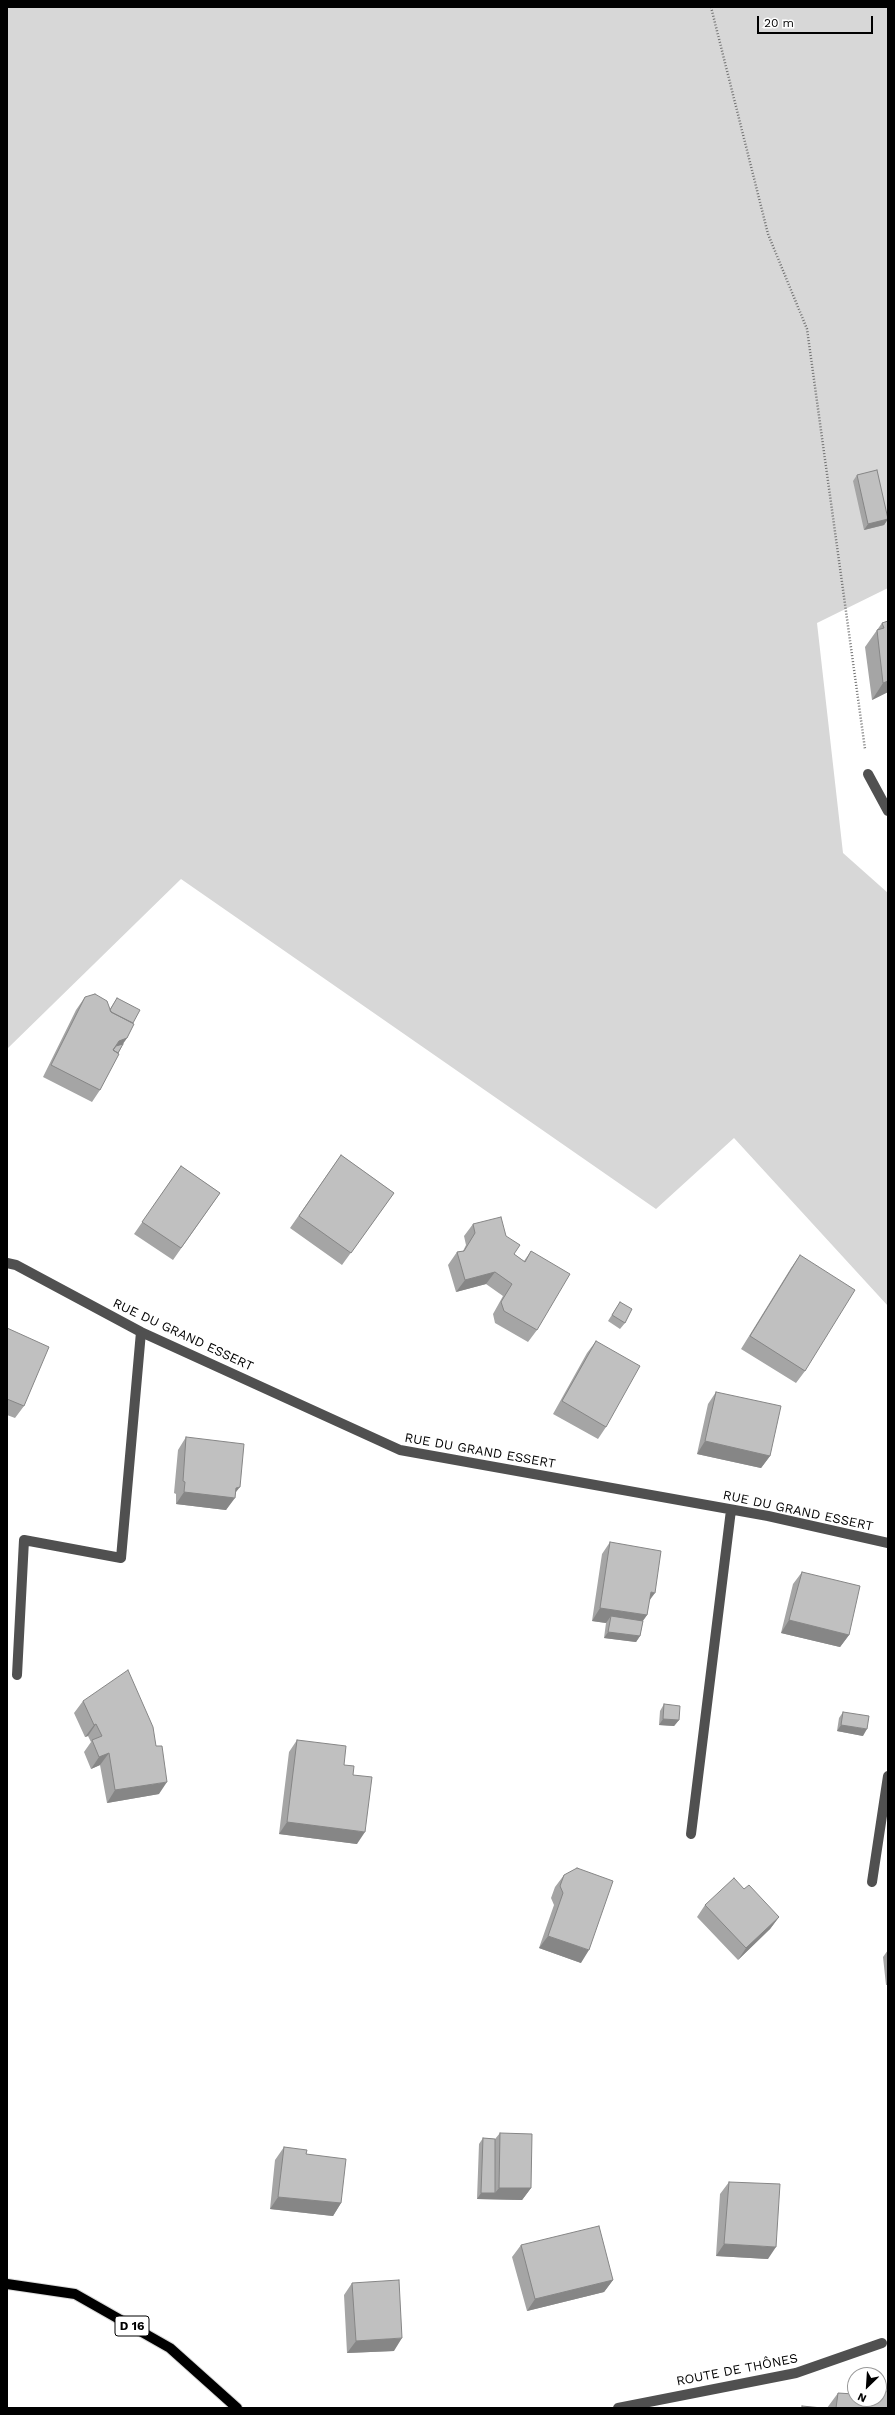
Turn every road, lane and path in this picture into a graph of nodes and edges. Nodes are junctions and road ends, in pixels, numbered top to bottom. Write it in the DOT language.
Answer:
graph roads {
  1 [pos="711,7"];
  2 [pos="868,774"];
  3 [pos="888,811"];
  4 [pos="7,1263"];
  5 [pos="142,1332"];
  6 [pos="731,1510"];
  7 [pos="888,1543"];
  8 [pos="17,1675"];
  9 [pos="888,1776"];
  10 [pos="691,1834"];
  11 [pos="872,1882"];
  12 [pos="7,2284"];
  13 [pos="882,2343"];
  14 [pos="237,2408"];
  15 [pos="618,2408"];
  1 -- 2 [label="path"];
  2 -- 3 [label="street"];
  4 -- 5 [label="street, RUE DU GRAND ESSERT"];
  5 -- 6 [label="street, RUE DU GRAND ESSERT"];
  5 -- 8 [label="street"];
  6 -- 7 [label="street, RUE DU GRAND ESSERT"];
  6 -- 10 [label="street"];
  9 -- 11 [label="street"];
  12 -- 14 [label="main road, D 16"];
  13 -- 15 [label="street, ROUTE DE THÔNES"];
}
